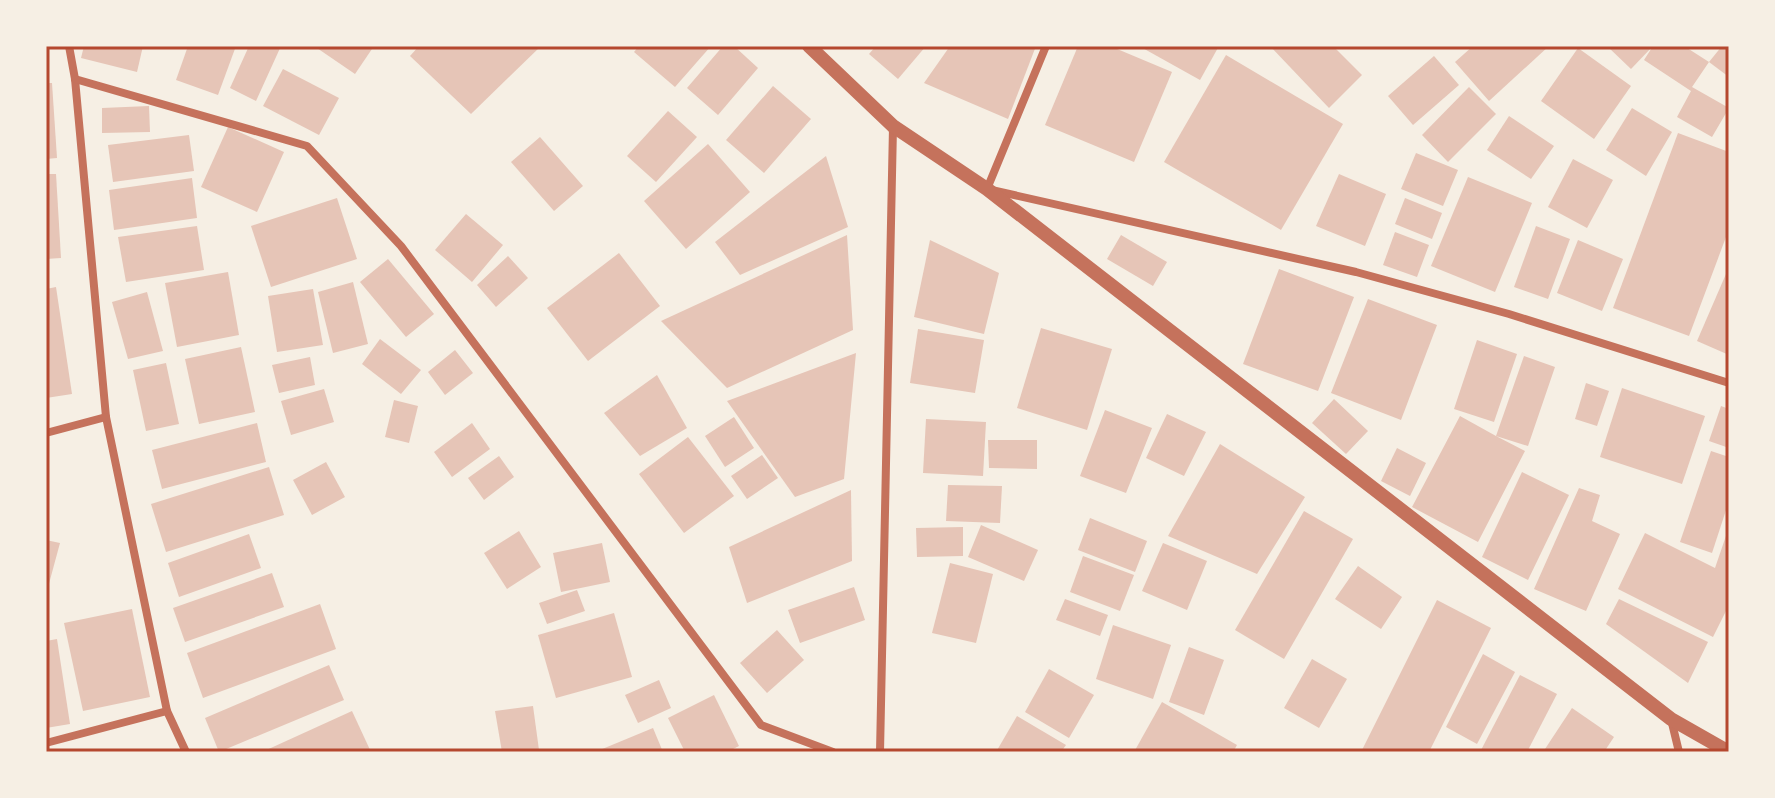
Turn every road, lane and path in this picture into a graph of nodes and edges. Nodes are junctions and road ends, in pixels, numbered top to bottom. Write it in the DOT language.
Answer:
graph roads {
  1 [pos="69,46"];
  2 [pos="809,46"];
  3 [pos="1046,46"];
  4 [pos="75,79"];
  5 [pos="893,126"];
  6 [pos="987,189"];
  7 [pos="1729,383"];
  8 [pos="106,417"];
  9 [pos="46,433"];
  10 [pos="167,711"];
  11 [pos="1671,719"];
  12 [pos="46,743"];
  13 [pos="186,752"];
  14 [pos="833,752"];
  15 [pos="880,752"];
  16 [pos="1679,752"];
  17 [pos="1729,752"];
  1 -- 4 [label="street"];
  2 -- 5 [label="street"];
  3 -- 6 [label="street"];
  4 -- 8 [label="street"];
  4 -- 14 [label="street"];
  5 -- 6 [label="street"];
  5 -- 15 [label="street"];
  6 -- 7 [label="street"];
  6 -- 11 [label="street"];
  8 -- 9 [label="street"];
  8 -- 10 [label="street"];
  10 -- 12 [label="street"];
  10 -- 13 [label="street"];
  11 -- 16 [label="street"];
  11 -- 17 [label="street"];
}
